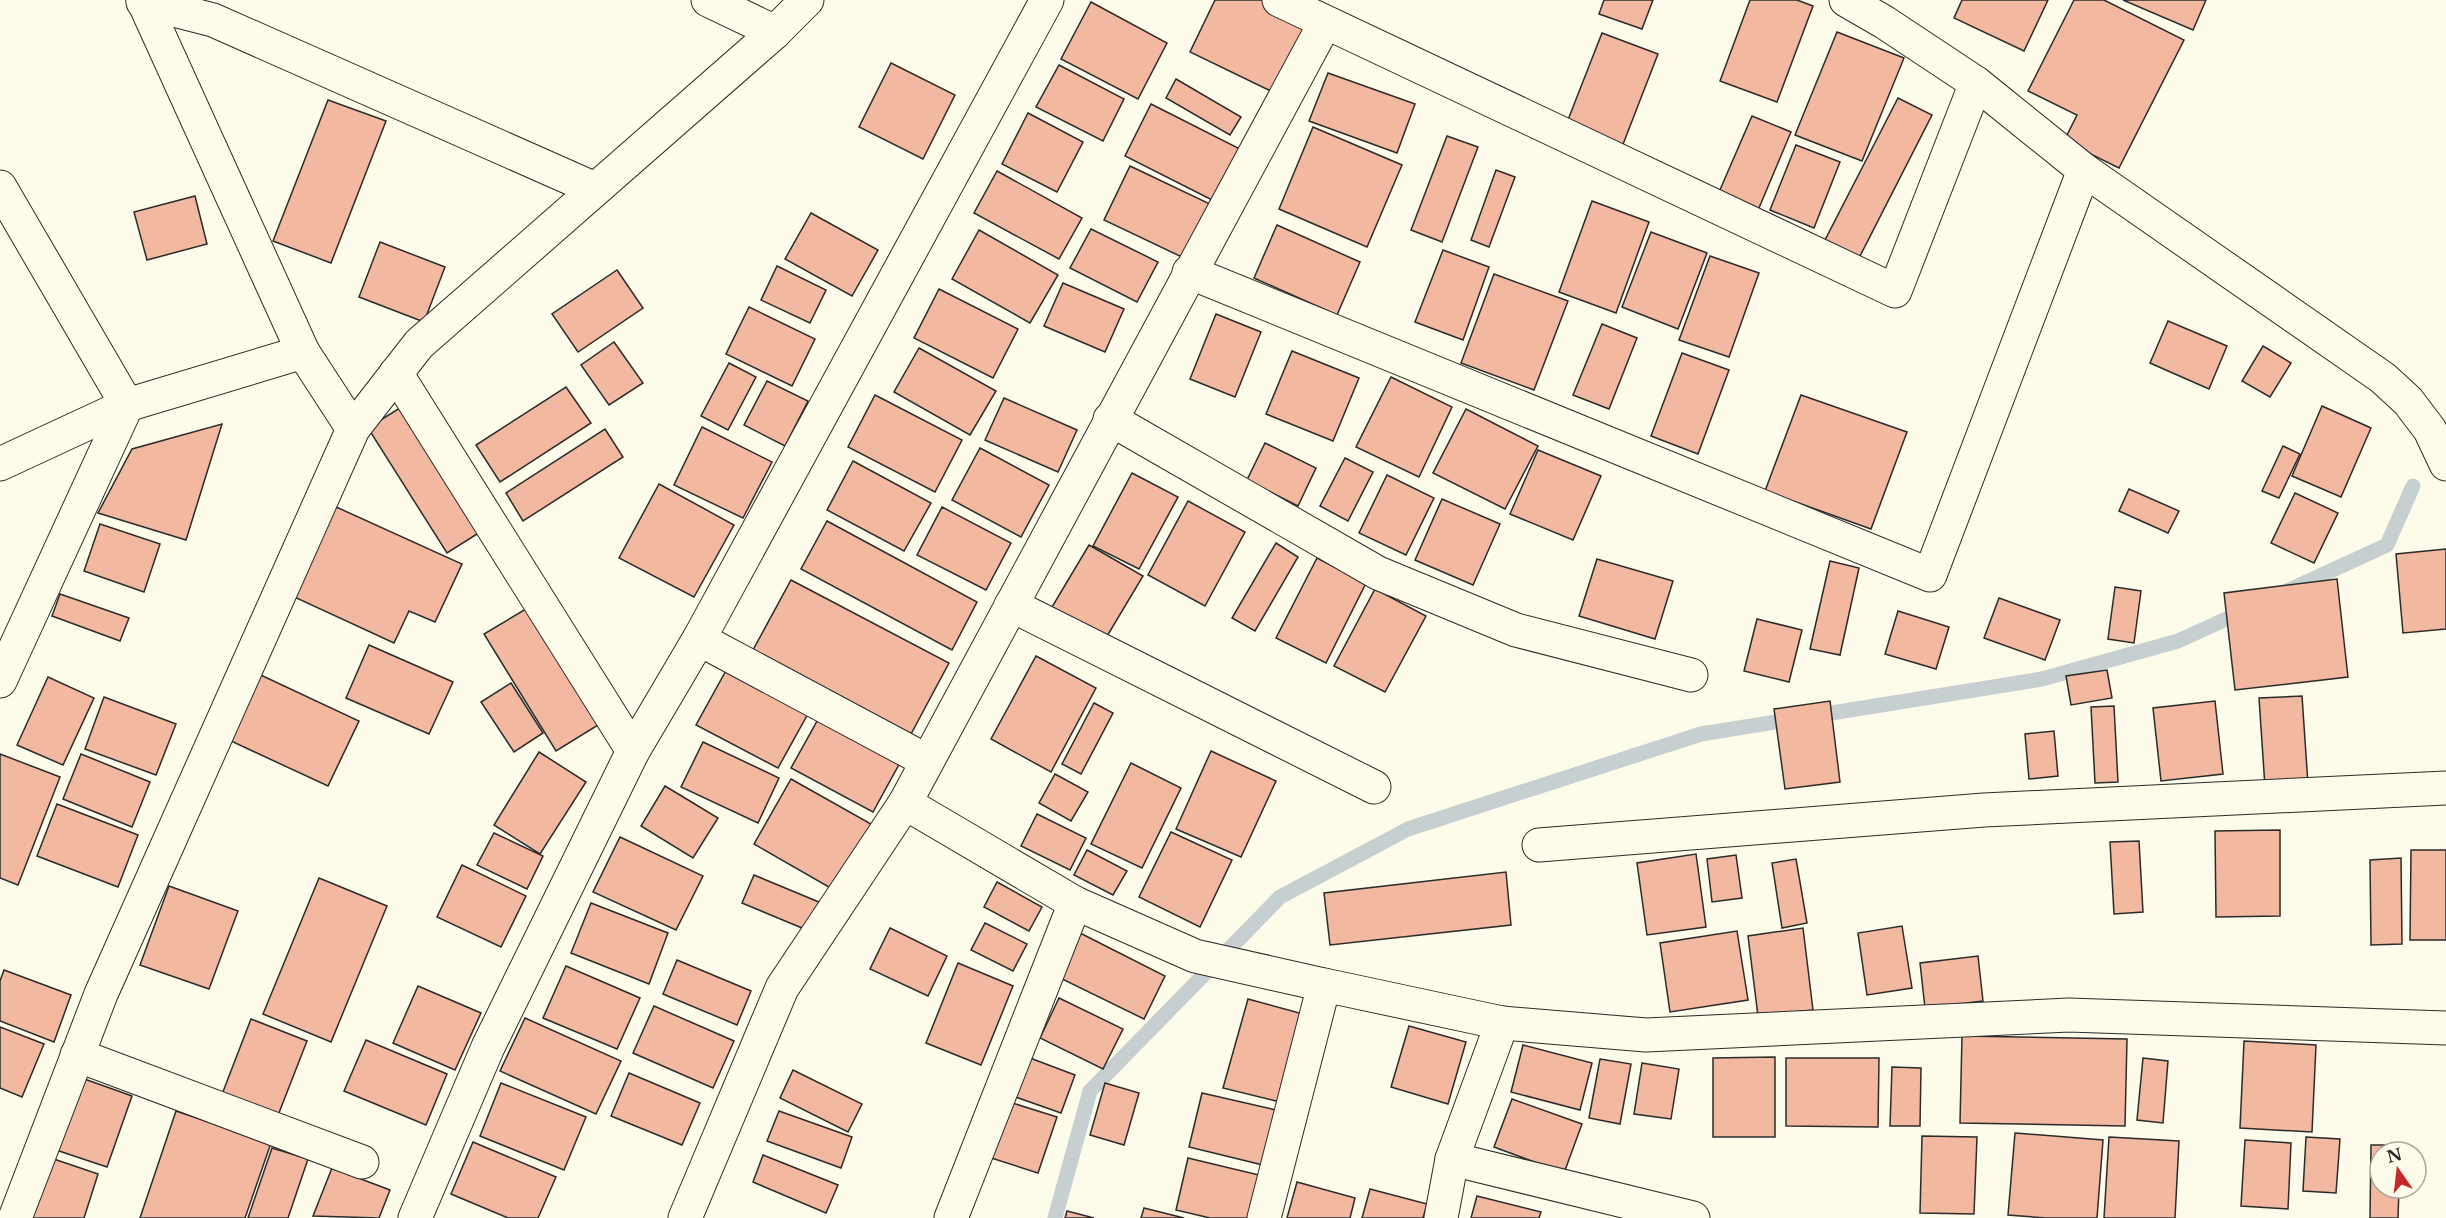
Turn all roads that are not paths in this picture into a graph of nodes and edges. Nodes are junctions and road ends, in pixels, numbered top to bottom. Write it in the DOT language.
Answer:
graph roads {
  1 [pos="708,0"];
  2 [pos="807,0"];
  3 [pos="1047,0"];
  4 [pos="1280,0"];
  5 [pos="1846,0"];
  6 [pos="143,1"];
  7 [pos="1325,23"];
  8 [pos="775,32"];
  9 [pos="1976,83"];
  10 [pos="2084,170"];
  11 [pos="0,187"];
  12 [pos="595,189"];
  13 [pos="1189,272"];
  14 [pos="303,352"];
  15 [pos="396,373"];
  16 [pos="127,405"];
  17 [pos="1110,419"];
  18 [pos="353,429"];
  19 [pos="0,464"];
  20 [pos="2446,464"];
  21 [pos="1011,605"];
  22 [pos="699,639"];
  23 [pos="1691,675"];
  24 [pos="0,681"];
  25 [pos="633,751"];
  26 [pos="927,761"];
  27 [pos="1374,787"];
  28 [pos="2446,788"];
  29 [pos="905,803"];
  30 [pos="1539,845"];
  31 [pos="1075,903"];
  32 [pos="1324,985"];
  33 [pos="1502,1023"];
  34 [pos="2446,1028"];
  35 [pos="77,1054"];
  36 [pos="1452,1159"];
  37 [pos="362,1162"];
  38 [pos="1656,1214"];
  39 [pos="15,1218"];
  40 [pos="415,1218"];
  41 [pos="685,1218"];
  42 [pos="951,1218"];
  43 [pos="1264,1218"];
  44 [pos="1441,1218"];
  45 [pos="1693,1218"];
  1 -- 8 [label="street"];
  2 -- 8 [label="street"];
  3 -- 22 [label="street"];
  4 -- 7 [label="street"];
  5 -- 9 [label="street"];
  6 -- 12 [label="street"];
  6 -- 14 [label="street"];
  7 -- 9 [label="street"];
  7 -- 13 [label="street"];
  8 -- 12 [label="street"];
  9 -- 10 [label="street"];
  10 -- 13 [label="street"];
  10 -- 20 [label="street"];
  11 -- 16 [label="street"];
  12 -- 15 [label="street"];
  13 -- 17 [label="street"];
  14 -- 16 [label="street"];
  14 -- 18 [label="street"];
  15 -- 18 [label="street"];
  15 -- 25 [label="street"];
  16 -- 19 [label="street"];
  16 -- 24 [label="street"];
  17 -- 21 [label="street"];
  17 -- 23 [label="street"];
  18 -- 35 [label="street"];
  21 -- 26 [label="street"];
  21 -- 27 [label="street"];
  22 -- 25 [label="street"];
  22 -- 26 [label="street"];
  25 -- 40 [label="street"];
  26 -- 29 [label="street"];
  28 -- 30 [label="street"];
  29 -- 31 [label="street"];
  29 -- 41 [label="street"];
  31 -- 32 [label="street"];
  31 -- 42 [label="street"];
  32 -- 33 [label="street"];
  32 -- 43 [label="street"];
  33 -- 34 [label="street"];
  33 -- 36 [label="street"];
  35 -- 37 [label="street"];
  35 -- 39 [label="street"];
  36 -- 38 [label="street"];
  36 -- 44 [label="street"];
  38 -- 45 [label="street"];
}
